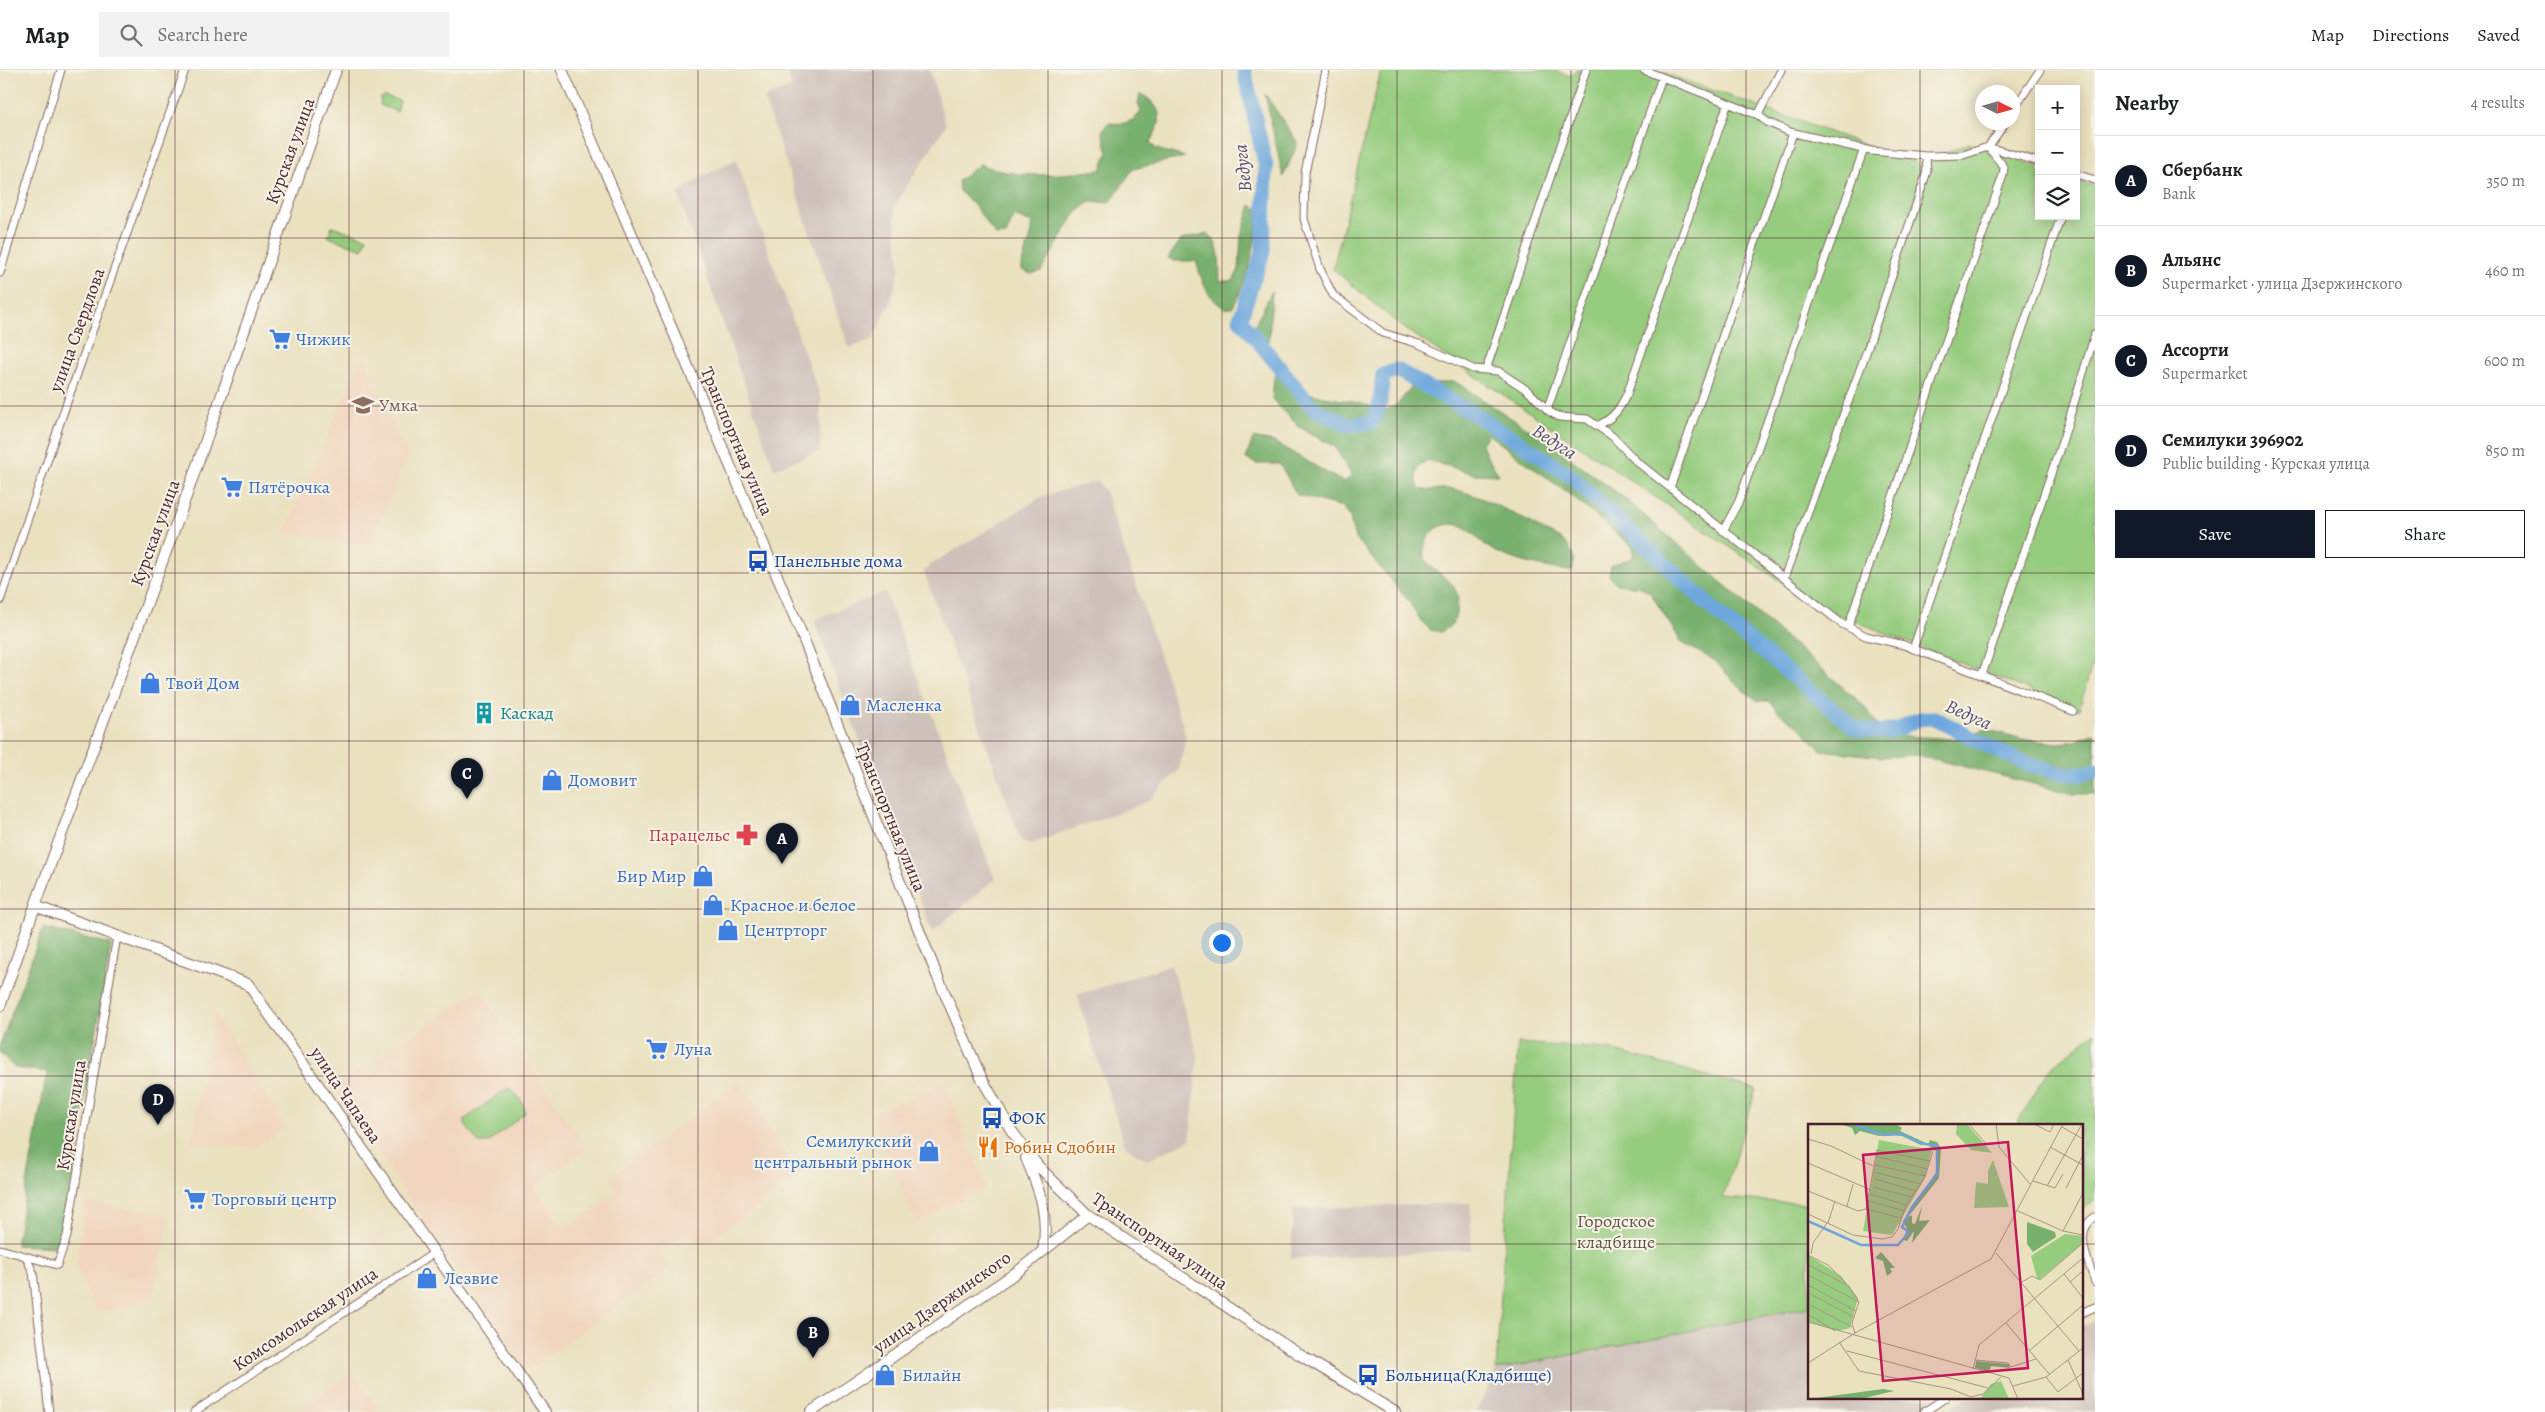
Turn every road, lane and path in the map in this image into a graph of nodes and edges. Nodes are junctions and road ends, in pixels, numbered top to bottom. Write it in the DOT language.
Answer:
graph roads {
  1 [pos="61,70"];
  2 [pos="185,70"];
  3 [pos="336,70"];
  4 [pos="562,70"];
  5 [pos="1326,70"];
  6 [pos="1586,70"];
  7 [pos="1644,70"];
  8 [pos="1781,70"];
  9 [pos="2040,70"];
  10 [pos="1662,77"];
  11 [pos="2020,100"];
  12 [pos="1728,103"];
  13 [pos="1758,115"];
  14 [pos="2000,130"];
  15 [pos="1793,133"];
  16 [pos="1988,147"];
  17 [pos="1864,149"];
  18 [pos="1926,156"];
  19 [pos="2035,161"];
  20 [pos="2079,175"];
  21 [pos="2095,180"];
  22 [pos="2060,220"];
  23 [pos="0,273"];
  24 [pos="2095,334"];
  25 [pos="1486,370"];
  26 [pos="1547,410"];
  27 [pos="1597,426"];
  28 [pos="1670,488"];
  29 [pos="1723,531"];
  30 [pos="1784,578"];
  31 [pos="0,601"];
  32 [pos="1848,627"];
  33 [pos="1913,649"];
  34 [pos="1982,676"];
  35 [pos="2073,711"];
  36 [pos="35,906"];
  37 [pos="117,936"];
  38 [pos="0,1006"];
  39 [pos="1019,1140"];
  40 [pos="1088,1215"];
  41 [pos="2095,1217"];
  42 [pos="0,1249"];
  43 [pos="1043,1251"];
  44 [pos="434,1253"];
  45 [pos="26,1256"];
  46 [pos="2095,1282"];
  47 [pos="2095,1306"];
  48 [pos="2082,1312"];
  49 [pos="1942,1400"];
  50 [pos="48,1412"];
  51 [pos="194,1412"];
  52 [pos="545,1412"];
  53 [pos="811,1412"];
  54 [pos="1395,1412"];
  55 [pos="1924,1412"];
  1 -- 23 [label="street"];
  2 -- 31 [label="street, улица Свердлова"];
  3 -- 36 [label="street, Курская улица"];
  4 -- 39 [label="street, Транспортная улица"];
  5 -- 25 [label="street"];
  6 -- 25 [label="street"];
  7 -- 10 [label="street"];
  8 -- 13 [label="street"];
  9 -- 11 [label="street"];
  10 -- 12 [label="street"];
  10 -- 26 [label="street"];
  12 -- 13 [label="street"];
  12 -- 27 [label="street"];
  13 -- 15 [label="street"];
  14 -- 16 [label="street"];
  15 -- 17 [label="street"];
  15 -- 28 [label="street"];
  16 -- 18 [label="street"];
  16 -- 19 [label="street"];
  16 -- 32 [label="street"];
  17 -- 18 [label="street"];
  17 -- 29 [label="street"];
  18 -- 30 [label="street"];
  20 -- 21 [label="street"];
  22 -- 33 [label="street"];
  24 -- 34 [label="street"];
  25 -- 26 [label="street"];
  26 -- 27 [label="street"];
  27 -- 28 [label="street"];
  28 -- 29 [label="street"];
  29 -- 30 [label="street"];
  30 -- 32 [label="street"];
  32 -- 33 [label="street"];
  33 -- 34 [label="street"];
  34 -- 35 [label="street"];
  36 -- 37 [label="street, улица Чапаева"];
  36 -- 38 [label="street, Курская улица"];
  37 -- 44 [label="street, улица Чапаева"];
  37 -- 45 [label="street, Курская улица"];
  39 -- 40 [label="street, Транспортная улица"];
  39 -- 43 [label="street"];
  40 -- 43 [label="street, улица Дзержинского"];
  40 -- 54 [label="street, Транспортная улица"];
  41 -- 46 [label="street"];
  42 -- 45 [label="street"];
  43 -- 53 [label="street, улица Дзержинского"];
  44 -- 51 [label="street, Комсомольская улица"];
  44 -- 52 [label="street, улица Чапаева"];
  45 -- 50 [label="street"];
  47 -- 48 [label="street"];
  49 -- 55 [label="street"];
}
